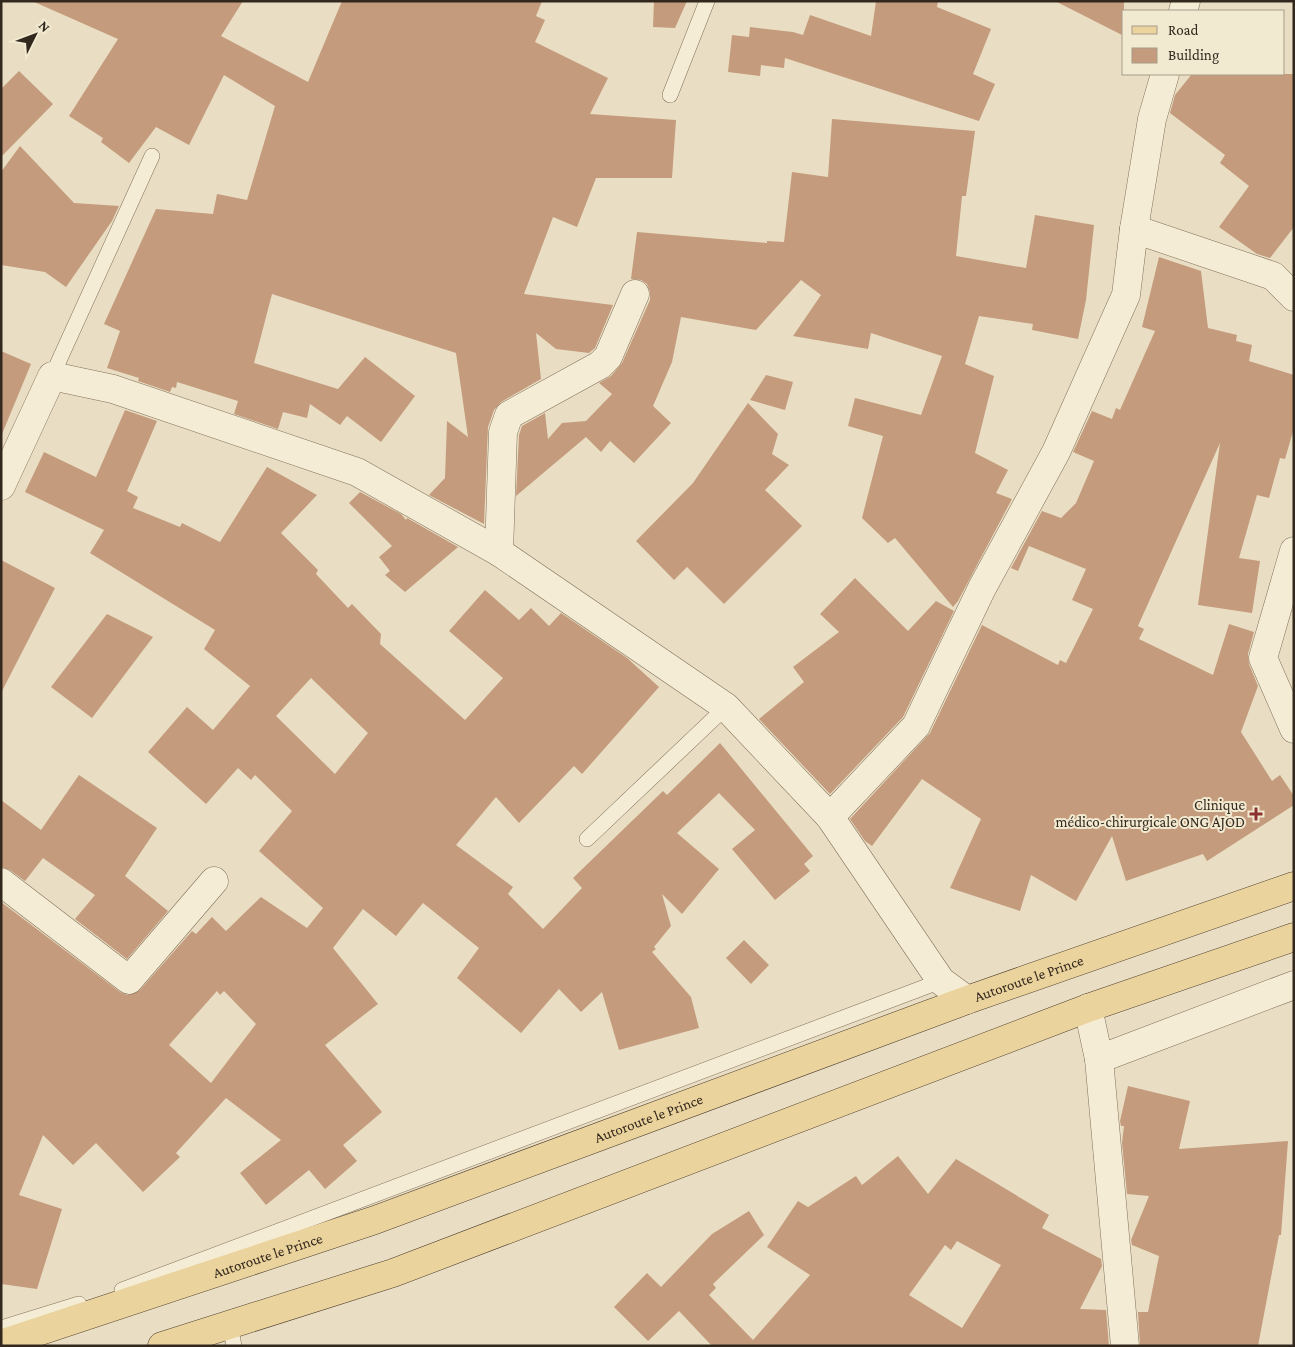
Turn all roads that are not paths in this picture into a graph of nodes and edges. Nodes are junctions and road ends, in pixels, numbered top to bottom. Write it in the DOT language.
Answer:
graph roads {
  1 [pos="707,1"];
  2 [pos="1165,75"];
  3 [pos="670,95"];
  4 [pos="152,156"];
  5 [pos="1134,229"];
  6 [pos="635,294"];
  7 [pos="1294,297"];
  8 [pos="52,376"];
  9 [pos="1,486"];
  10 [pos="1294,551"];
  11 [pos="499,552"];
  12 [pos="726,707"];
  13 [pos="1294,729"];
  14 [pos="830,817"];
  15 [pos="587,839"];
  16 [pos="214,881"];
  17 [pos="1,882"];
  18 [pos="1294,886"];
  19 [pos="1294,937"];
  20 [pos="941,981"];
  21 [pos="1294,985"];
  22 [pos="967,1000"];
  23 [pos="1088,1008"];
  24 [pos="1099,1059"];
  25 [pos="1,1328"];
  26 [pos="232,1335"];
  27 [pos="1,1344"];
  28 [pos="162,1346"];
  29 [pos="1125,1346"];
  1 -- 3 [label="lane"];
  2 -- 5 [label="street"];
  4 -- 8 [label="lane"];
  5 -- 7 [label="street"];
  5 -- 14 [label="street"];
  6 -- 11 [label="street"];
  8 -- 9 [label="street"];
  8 -- 11 [label="street"];
  10 -- 13 [label="street"];
  11 -- 12 [label="street"];
  12 -- 14 [label="street"];
  12 -- 15 [label="lane"];
  14 -- 20 [label="street"];
  16 -- 17 [label="street"];
  18 -- 22 [label="main road, Autoroute le Prince"];
  19 -- 23 [label="main road"];
  20 -- 22 [label="street"];
  20 -- 25 [label="lane"];
  21 -- 24 [label="street"];
  22 -- 27 [label="main road, Autoroute le Prince"];
  23 -- 24 [label="street"];
  23 -- 26 [label="main road"];
  24 -- 29 [label="street"];
  26 -- 28 [label="main road"];
}
